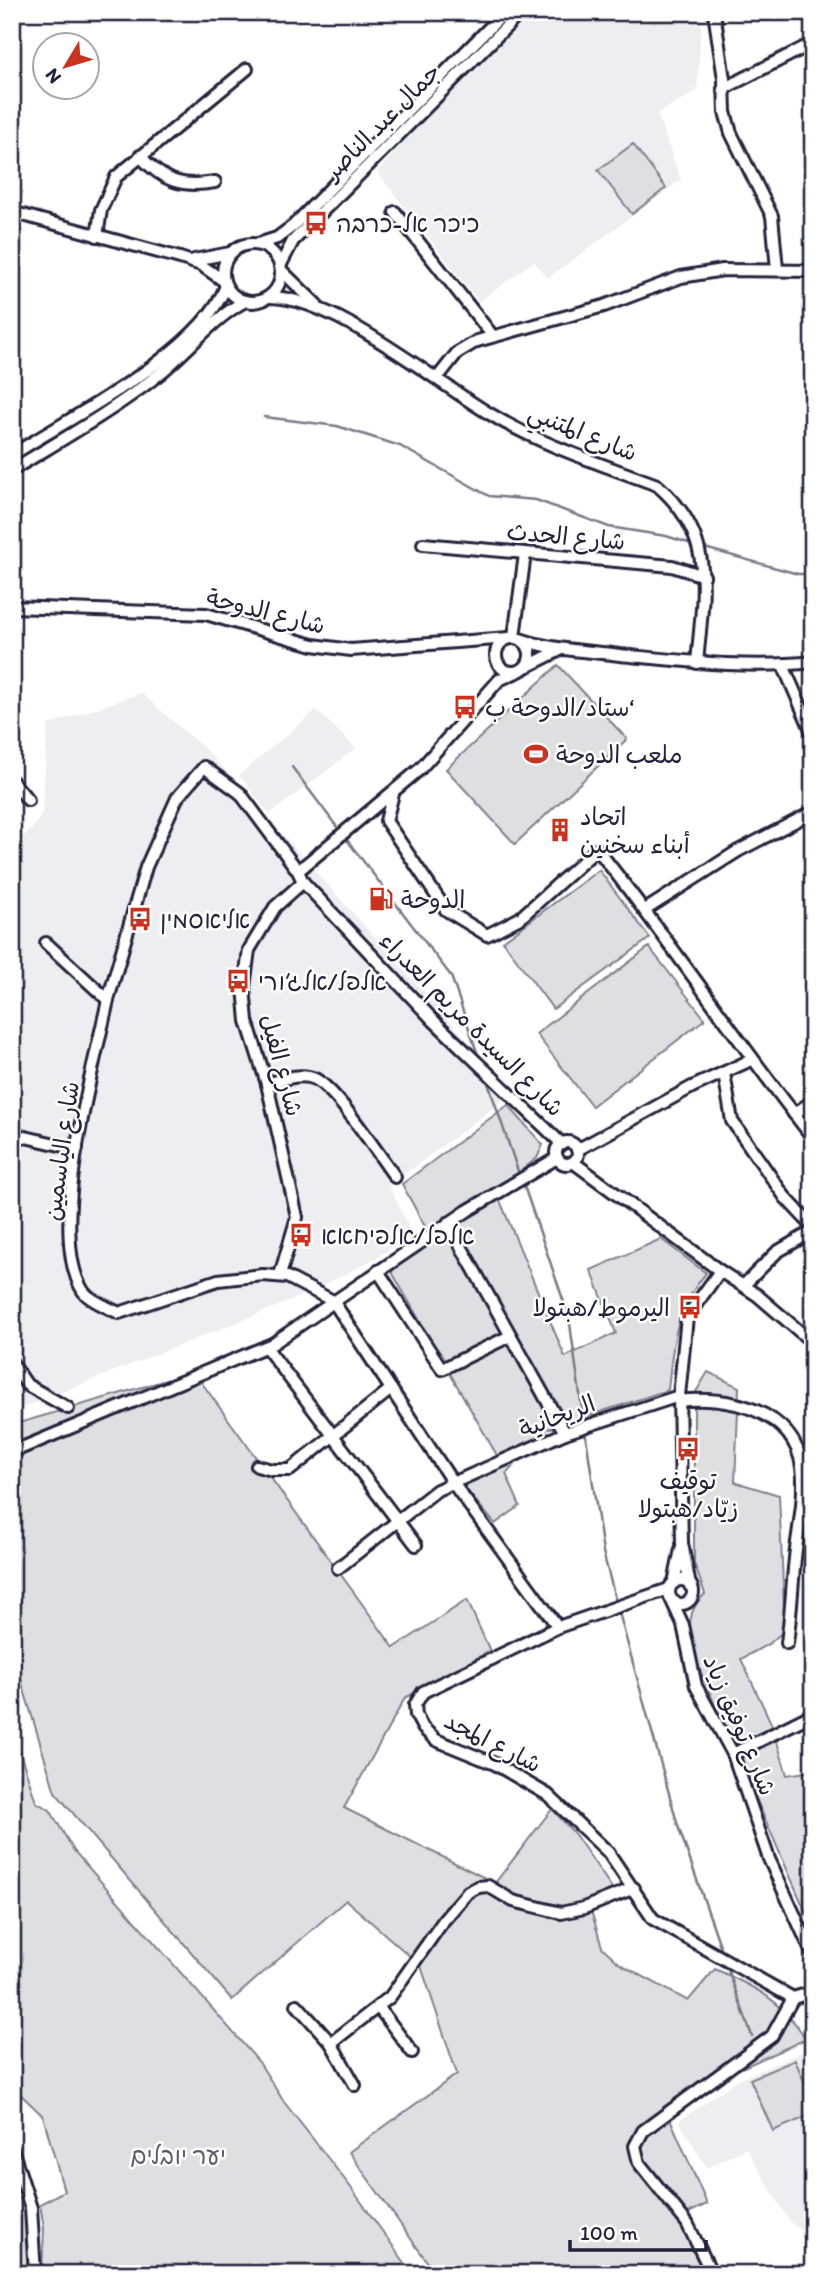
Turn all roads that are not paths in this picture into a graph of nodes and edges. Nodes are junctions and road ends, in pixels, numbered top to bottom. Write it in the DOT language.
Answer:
graph roads {
  1 [pos="505,12"];
  2 [pos="522,12"];
  3 [pos="714,12"];
  4 [pos="813,43"];
  5 [pos="247,69"];
  6 [pos="723,89"];
  7 [pos="139,156"];
  8 [pos="215,182"];
  9 [pos="12,212"];
  10 [pos="395,212"];
  11 [pos="97,236"];
  12 [pos="258,244"];
  13 [pos="230,253"];
  14 [pos="180,258"];
  15 [pos="281,268"];
  16 [pos="777,269"];
  17 [pos="813,271"];
  18 [pos="225,283"];
  19 [pos="270,297"];
  20 [pos="245,301"];
  21 [pos="329,314"];
  22 [pos="492,335"];
  23 [pos="438,377"];
  24 [pos="12,455"];
  25 [pos="12,470"];
  26 [pos="423,544"];
  27 [pos="525,554"];
  28 [pos="704,576"];
  29 [pos="12,607"];
  30 [pos="514,638"];
  31 [pos="468,640"];
  32 [pos="563,649"];
  33 [pos="497,657"];
  34 [pos="813,662"];
  35 [pos="697,663"];
  36 [pos="783,665"];
  37 [pos="522,670"];
  38 [pos="489,689"];
  39 [pos="813,734"];
  40 [pos="12,781"];
  41 [pos="393,794"];
  42 [pos="28,800"];
  43 [pos="813,812"];
  44 [pos="298,871"];
  45 [pos="303,882"];
  46 [pos="645,910"];
  47 [pos="46,943"];
  48 [pos="108,1000"];
  49 [pos="751,1060"];
  50 [pos="724,1073"];
  51 [pos="267,1084"];
  52 [pos="813,1101"];
  53 [pos="794,1114"];
  54 [pos="813,1138"];
  55 [pos="12,1139"];
  56 [pos="562,1144"];
  57 [pos="77,1149"];
  58 [pos="577,1150"];
  59 [pos="557,1158"];
  60 [pos="573,1162"];
  61 [pos="395,1177"];
  62 [pos="448,1223"];
  63 [pos="813,1229"];
  64 [pos="378,1271"];
  65 [pos="720,1272"];
  66 [pos="280,1275"];
  67 [pos="743,1286"];
  68 [pos="333,1301"];
  69 [pos="510,1336"];
  70 [pos="813,1343"];
  71 [pos="265,1347"];
  72 [pos="12,1363"];
  73 [pos="391,1389"];
  74 [pos="679,1399"];
  75 [pos="68,1408"];
  76 [pos="565,1433"];
  77 [pos="333,1436"];
  78 [pos="12,1452"];
  79 [pos="257,1466"];
  80 [pos="453,1483"];
  81 [pos="397,1521"];
  82 [pos="682,1543"];
  83 [pos="416,1545"];
  84 [pos="338,1567"];
  85 [pos="690,1586"];
  86 [pos="672,1591"];
  87 [pos="691,1598"];
  88 [pos="684,1625"];
  89 [pos="558,1627"];
  90 [pos="787,1643"];
  91 [pos="813,1714"];
  92 [pos="733,1754"];
  93 [pos="634,1888"];
  94 [pos="813,1955"];
  95 [pos="813,1992"];
  96 [pos="793,1998"];
  97 [pos="297,2005"];
  98 [pos="379,2008"];
  99 [pos="331,2043"];
  100 [pos="412,2052"];
  101 [pos="355,2085"];
  102 [pos="12,2149"];
  103 [pos="35,2274"];
  104 [pos="712,2274"];
  1 -- 12 [label="street, جمال عبد الناصر"];
  2 -- 15 [label="street, جمال عبد الناصر"];
  3 -- 6 [label="street"];
  4 -- 6 [label="street"];
  5 -- 7 [label="street"];
  6 -- 16 [label="street"];
  7 -- 8 [label="street"];
  7 -- 11 [label="street"];
  9 -- 11 [label="street"];
  10 -- 22 [label="street"];
  11 -- 14 [label="street"];
  12 -- 13 [label="street"];
  12 -- 15 [label="street"];
  13 -- 14 [label="street"];
  13 -- 18 [label="street"];
  14 -- 18 [label="street"];
  15 -- 19 [label="street"];
  15 -- 21 [label="street"];
  16 -- 17 [label="street"];
  16 -- 22 [label="street"];
  18 -- 20 [label="street"];
  18 -- 24 [label="street"];
  19 -- 20 [label="street"];
  19 -- 21 [label="street"];
  20 -- 25 [label="street"];
  21 -- 23 [label="street, شارع المتنبي"];
  22 -- 23 [label="street"];
  23 -- 28 [label="street, شارع المتنبي"];
  26 -- 27 [label="street, شارع الحدث"];
  27 -- 28 [label="street, شارع الحدث"];
  27 -- 30 [label="street"];
  28 -- 35 [label="street, شارع المتنبي"];
  29 -- 31 [label="street, شارع الدوحة"];
  30 -- 31 [label="street, شارع الدوحة"];
  30 -- 32 [label="street, شارع الدوحة"];
  30 -- 33 [label="street"];
  30 -- 37 [label="street"];
  31 -- 33 [label="street, شارع الدوحة"];
  32 -- 35 [label="street, شارع الدوحة"];
  32 -- 37 [label="street"];
  33 -- 37 [label="street"];
  33 -- 38 [label="street"];
  34 -- 36 [label="street, شارع الدوحة"];
  35 -- 36 [label="street, شارع الدوحة"];
  36 -- 39 [label="street"];
  37 -- 38 [label="street"];
  38 -- 41 [label="street"];
  40 -- 42 [label="street"];
  41 -- 44 [label="street"];
  41 -- 46 [label="street"];
  43 -- 46 [label="street"];
  44 -- 45 [label="street, شارع السيدة مريم العدراء"];
  44 -- 48 [label="street, شارع الياسمين"];
  45 -- 51 [label="street, شارع الفيل"];
  45 -- 56 [label="street, شارع السيدة مريم العدراء"];
  46 -- 49 [label="street"];
  47 -- 48 [label="street"];
  48 -- 57 [label="street, شارع الياسمين"];
  49 -- 50 [label="street"];
  49 -- 53 [label="street"];
  50 -- 58 [label="street"];
  50 -- 63 [label="street"];
  51 -- 61 [label="street"];
  51 -- 66 [label="street, شارع الفيل"];
  52 -- 53 [label="street"];
  53 -- 54 [label="street"];
  55 -- 57 [label="street"];
  56 -- 58 [label="street"];
  56 -- 59 [label="street"];
  57 -- 66 [label="street, شارع الياسمين"];
  58 -- 60 [label="street"];
  59 -- 60 [label="street"];
  59 -- 62 [label="street"];
  60 -- 65 [label="street"];
  62 -- 64 [label="street"];
  62 -- 69 [label="street"];
  63 -- 67 [label="street"];
  64 -- 68 [label="street"];
  64 -- 69 [label="street"];
  65 -- 67 [label="street"];
  65 -- 74 [label="street"];
  66 -- 68 [label="street"];
  67 -- 70 [label="street"];
  68 -- 71 [label="street"];
  68 -- 73 [label="street"];
  69 -- 76 [label="street"];
  71 -- 77 [label="street"];
  71 -- 78 [label="street"];
  72 -- 75 [label="street"];
  73 -- 77 [label="street"];
  73 -- 80 [label="street"];
  74 -- 76 [label="street, الريحانية"];
  74 -- 82 [label="street"];
  74 -- 90 [label="street, الريحانية"];
  76 -- 80 [label="street, الريحانية"];
  77 -- 79 [label="street"];
  77 -- 81 [label="street"];
  80 -- 81 [label="street, الريحانية"];
  80 -- 89 [label="street"];
  81 -- 83 [label="street"];
  81 -- 84 [label="street, الريحانية"];
  82 -- 85 [label="street"];
  82 -- 86 [label="street"];
  85 -- 86 [label="street"];
  85 -- 87 [label="street"];
  86 -- 87 [label="street, شارع المجد"];
  86 -- 88 [label="street"];
  86 -- 89 [label="street, شارع المجد"];
  87 -- 88 [label="street"];
  88 -- 92 [label="street, شارع توفيق زياد"];
  89 -- 93 [label="street, شارع المجد"];
  91 -- 92 [label="street"];
  92 -- 94 [label="street, شارع توفيق زياد"];
  93 -- 96 [label="street, شارع المجد"];
  93 -- 98 [label="street"];
  95 -- 96 [label="street"];
  96 -- 104 [label="street"];
  97 -- 99 [label="street"];
  98 -- 99 [label="street"];
  98 -- 100 [label="street"];
  99 -- 101 [label="street"];
  102 -- 103 [label="street"];
}
